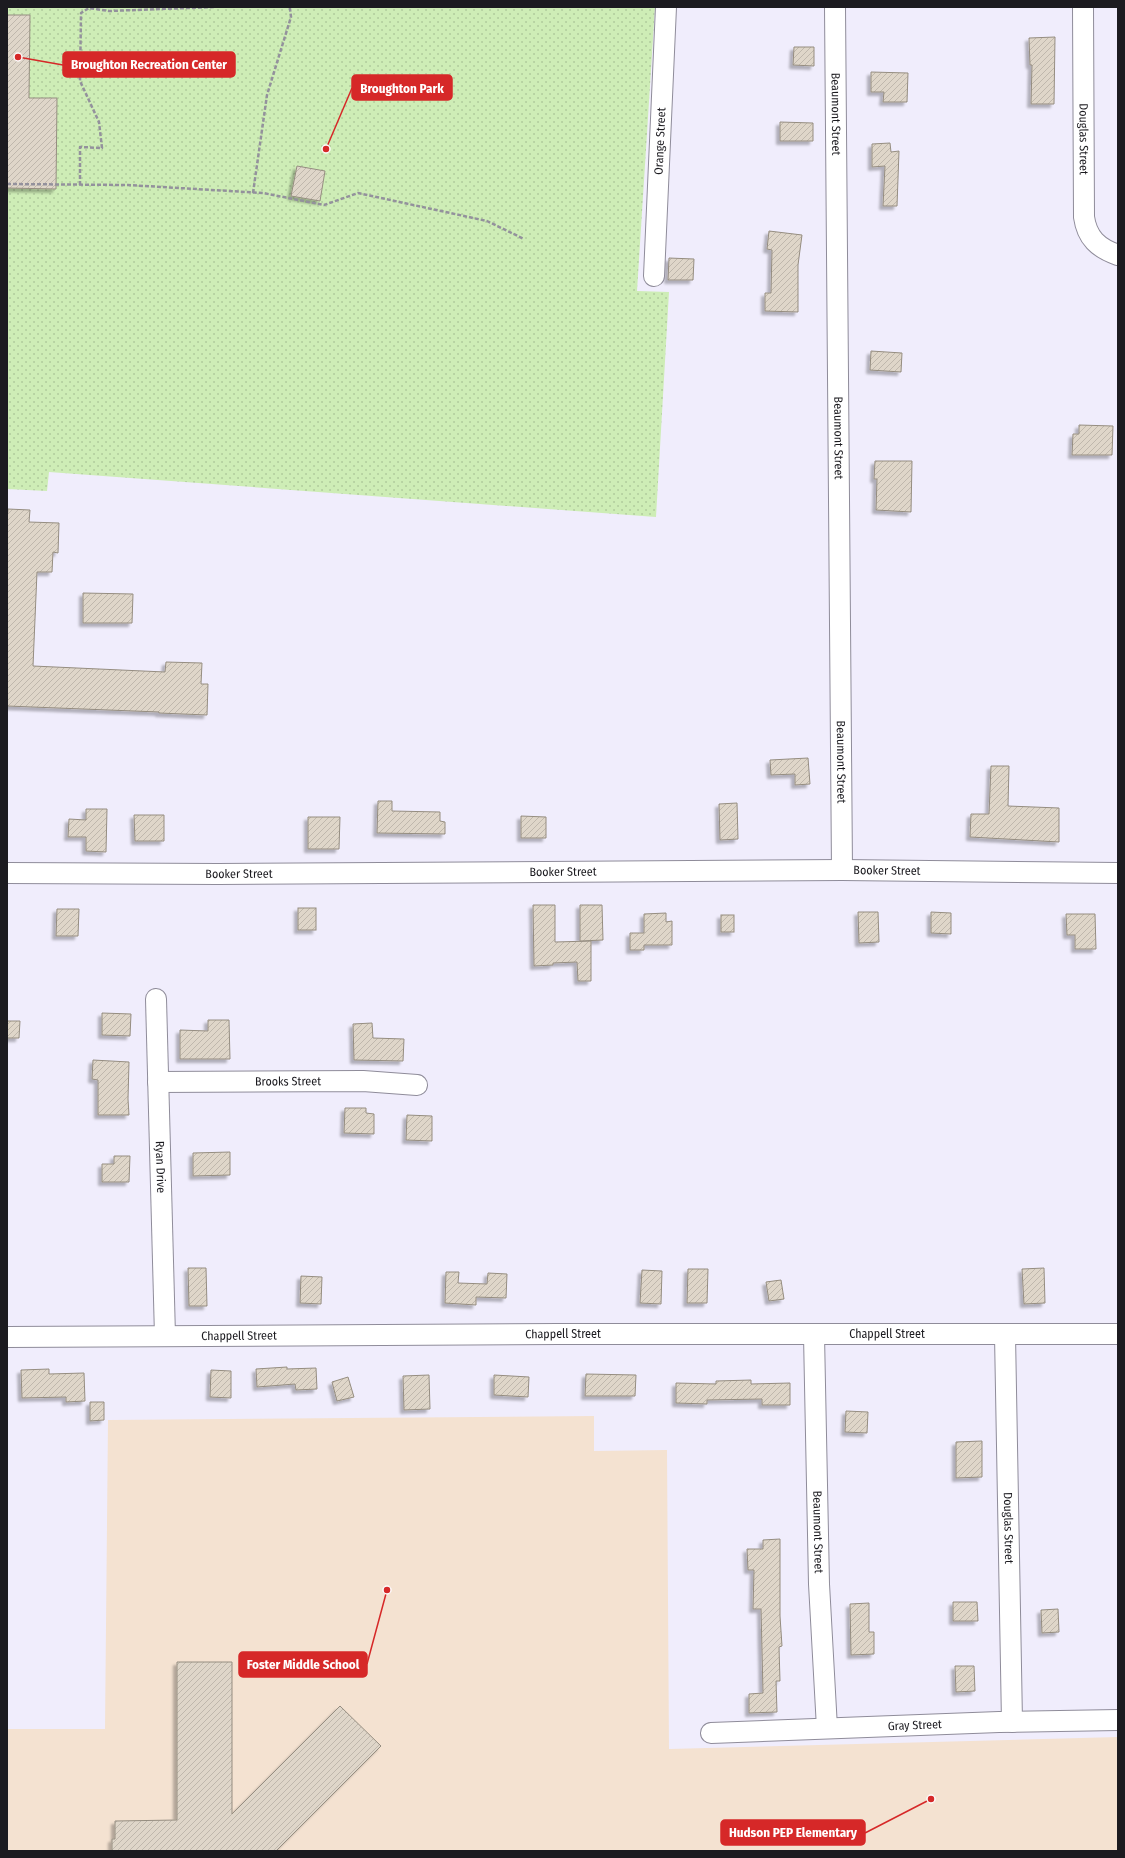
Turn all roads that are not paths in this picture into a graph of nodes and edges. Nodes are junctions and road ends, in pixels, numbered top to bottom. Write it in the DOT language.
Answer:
graph roads {
  1 [pos="666,7"];
  2 [pos="835,7"];
  3 [pos="1083,7"];
  4 [pos="1118,255"];
  5 [pos="654,276"];
  6 [pos="842,870"];
  7 [pos="7,873"];
  8 [pos="1118,873"];
  9 [pos="156,999"];
  10 [pos="158,1082"];
  11 [pos="417,1085"];
  12 [pos="1118,1334"];
  13 [pos="814,1335"];
  14 [pos="1005,1335"];
  15 [pos="165,1336"];
  16 [pos="7,1337"];
  17 [pos="1118,1720"];
  18 [pos="1012,1722"];
  19 [pos="827,1728"];
  20 [pos="711,1733"];
  1 -- 5 [label="street, Orange Street"];
  2 -- 6 [label="street, Beaumont Street"];
  3 -- 4 [label="street, Douglas Street"];
  6 -- 7 [label="street, Booker Street"];
  6 -- 8 [label="street, Booker Street"];
  9 -- 10 [label="street, Ryan Drive"];
  10 -- 11 [label="street, Brooks Street"];
  10 -- 15 [label="street, Ryan Drive"];
  12 -- 14 [label="street, Chappell Street"];
  13 -- 14 [label="street, Chappell Street"];
  13 -- 15 [label="street, Chappell Street"];
  13 -- 19 [label="street, Beaumont Street"];
  14 -- 18 [label="street, Douglas Street"];
  15 -- 16 [label="street, Chappell Street"];
  17 -- 18 [label="street, Gray Street"];
  18 -- 19 [label="street, Gray Street"];
  19 -- 20 [label="street, Gray Street"];
}
